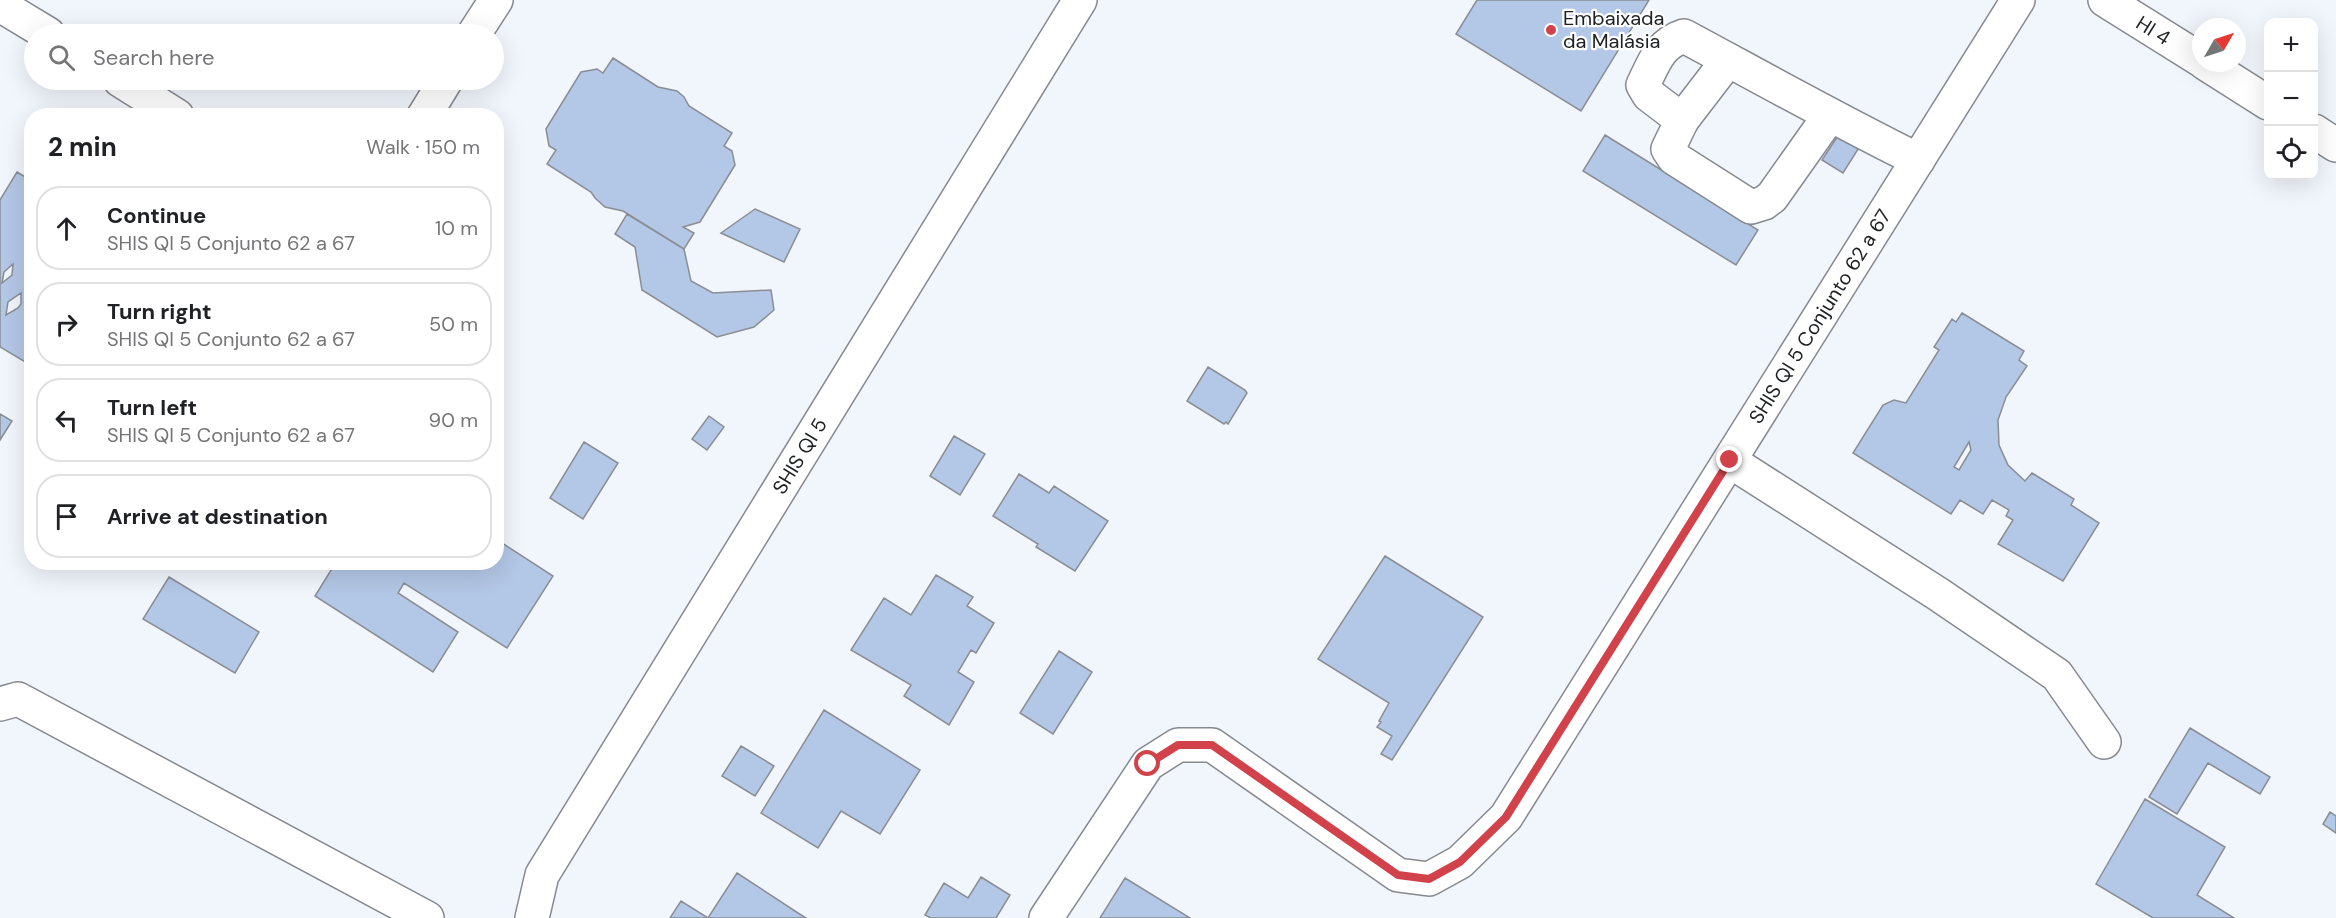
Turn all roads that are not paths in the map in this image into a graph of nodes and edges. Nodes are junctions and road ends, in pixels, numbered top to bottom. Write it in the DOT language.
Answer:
graph roads {
  1 [pos="496,0"];
  2 [pos="1080,0"];
  3 [pos="2018,0"];
  4 [pos="2105,0"];
  5 [pos="0,5"];
  6 [pos="31,24"];
  7 [pos="480,24"];
  8 [pos="2192,54"];
  9 [pos="1728,60"];
  10 [pos="2219,72"];
  11 [pos="136,90"];
  12 [pos="440,90"];
  13 [pos="2264,100"];
  14 [pos="164,108"];
  15 [pos="429,108"];
  16 [pos="1830,115"];
  17 [pos="1682,120"];
  18 [pos="2318,134"];
  19 [pos="2336,145"];
  20 [pos="1918,160"];
  21 [pos="1730,460"];
  22 [pos="0,704"];
  23 [pos="2104,742"];
  24 [pos="427,918"];
  25 [pos="531,918"];
  26 [pos="1046,918"];
  1 -- 7 [label="street"];
  2 -- 25 [label="street, SHIS QI 5"];
  3 -- 20 [label="street, SHIS QI 5 Conjunto 62 a 67"];
  4 -- 8 [label="street, HI 4"];
  5 -- 6 [label="street"];
  9 -- 16 [label="street"];
  9 -- 17 [label="street"];
  9 -- 17 [label="street"];
  10 -- 13 [label="street"];
  11 -- 14 [label="street"];
  12 -- 15 [label="street"];
  16 -- 17 [label="street"];
  16 -- 20 [label="street"];
  18 -- 19 [label="street"];
  20 -- 21 [label="street, SHIS QI 5 Conjunto 62 a 67"];
  21 -- 23 [label="street"];
  21 -- 26 [label="street, SHIS QI 5 Conjunto 62 a 67"];
  22 -- 24 [label="street"];
}
